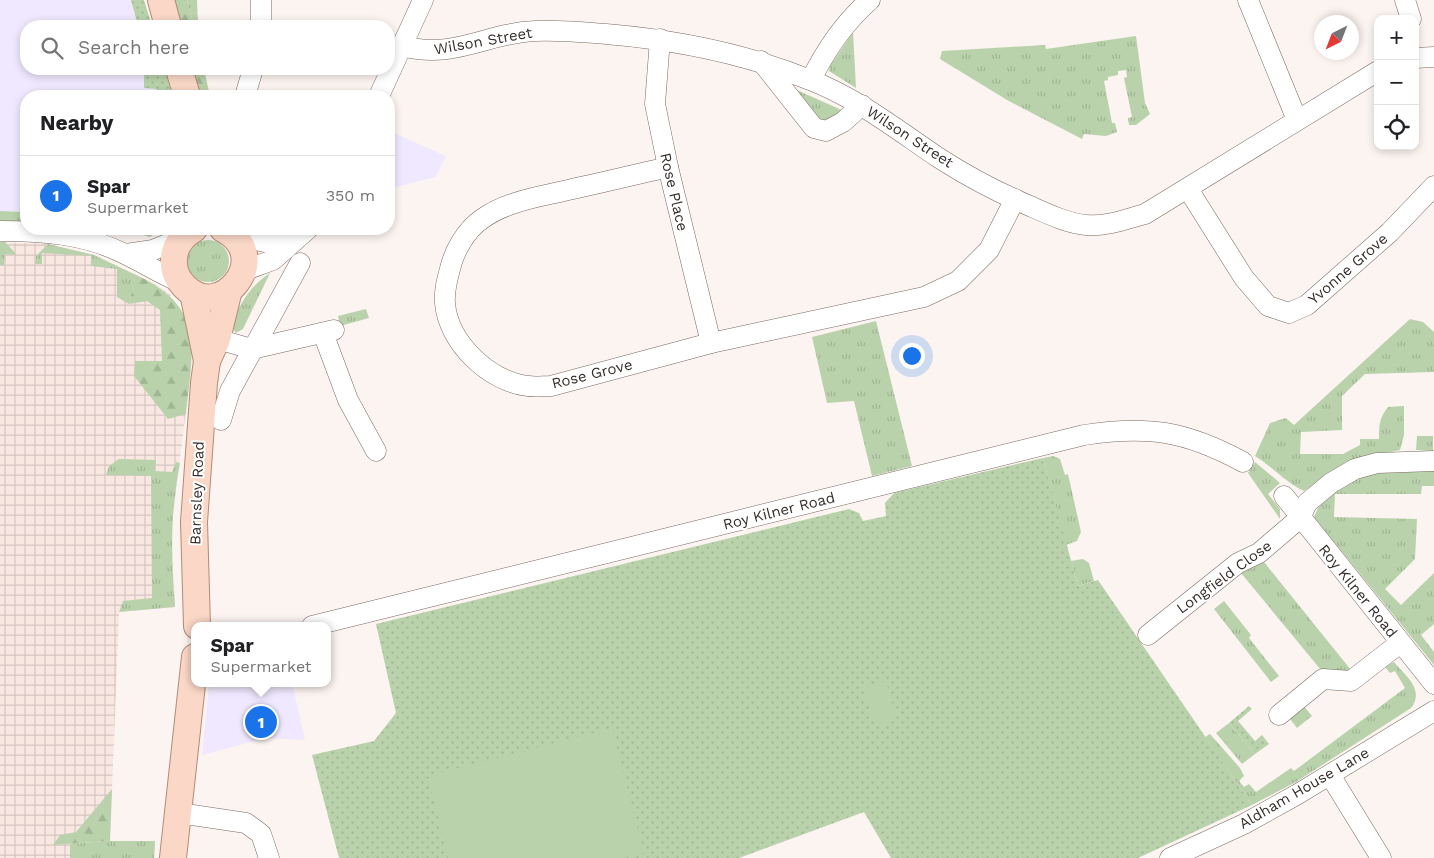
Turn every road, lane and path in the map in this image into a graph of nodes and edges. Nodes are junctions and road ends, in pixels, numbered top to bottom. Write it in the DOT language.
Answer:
graph roads {
  1 [pos="161,0"];
  2 [pos="261,0"];
  3 [pos="423,0"];
  4 [pos="870,0"];
  5 [pos="1248,0"];
  6 [pos="1405,0"];
  7 [pos="1410,15"];
  8 [pos="166,20"];
  9 [pos="260,20"];
  10 [pos="660,39"];
  11 [pos="403,46"];
  12 [pos="761,61"];
  13 [pos="395,63"];
  14 [pos="1374,73"];
  15 [pos="182,75"];
  16 [pos="251,75"];
  17 [pos="389,75"];
  18 [pos="811,80"];
  19 [pos="185,90"];
  20 [pos="247,90"];
  21 [pos="382,90"];
  22 [pos="862,106"];
  23 [pos="1297,120"];
  24 [pos="668,167"];
  25 [pos="1434,186"];
  26 [pos="1188,189"];
  27 [pos="1015,200"];
  28 [pos="0,231"];
  29 [pos="20,232"];
  30 [pos="67,235"];
  31 [pos="182,235"];
  32 [pos="186,235"];
  33 [pos="231,235"];
  34 [pos="241,235"];
  35 [pos="296,235"];
  36 [pos="300,235"];
  37 [pos="126,254"];
  38 [pos="300,263"];
  39 [pos="236,281"];
  40 [pos="187,287"];
  41 [pos="711,343"];
  42 [pos="252,349"];
  43 [pos="212,350"];
  44 [pos="221,420"];
  45 [pos="374,452"];
  46 [pos="1434,461"];
  47 [pos="1243,462"];
  48 [pos="1284,496"];
  49 [pos="1300,518"];
  50 [pos="196,622"];
  51 [pos="328,622"];
  52 [pos="1148,635"];
  53 [pos="1400,643"];
  54 [pos="1434,684"];
  55 [pos="192,687"];
  56 [pos="1434,711"];
  57 [pos="1279,714"];
  58 [pos="1330,776"];
  59 [pos="179,814"];
  60 [pos="173,858"];
  61 [pos="269,858"];
  62 [pos="1170,858"];
  63 [pos="1381,858"];
  1 -- 8 [label="main road"];
  2 -- 9 [label="street"];
  3 -- 11 [label="street"];
  4 -- 18 [label="street"];
  5 -- 23 [label="street"];
  6 -- 7 [label="street"];
  10 -- 11 [label="street, Wilson Street"];
  10 -- 12 [label="street, Wilson Street"];
  10 -- 24 [label="street, Rose Place"];
  11 -- 13 [label="street"];
  12 -- 18 [label="street, Wilson Street"];
  12 -- 22 [label="street"];
  14 -- 23 [label="street, Wilson Street"];
  15 -- 19 [label="main road"];
  16 -- 20 [label="street"];
  17 -- 21 [label="street"];
  18 -- 22 [label="street, Wilson Street"];
  22 -- 27 [label="street, Wilson Street"];
  23 -- 26 [label="street, Wilson Street"];
  24 -- 41 [label="street, Rose Place"];
  24 -- 41 [label="street, Rose Grove"];
  25 -- 26 [label="street, Yvonne Grove"];
  26 -- 27 [label="street, Wilson Street"];
  27 -- 41 [label="street, Rose Grove"];
  28 -- 29 [label="street"];
  30 -- 37 [label="street"];
  31 -- 37 [label="street"];
  32 -- 40 [label="main road, Barnsley Road"];
  33 -- 39 [label="main road, Barnsley Road"];
  34 -- 35 [label="street"];
  36 -- 39 [label="street"];
  37 -- 40 [label="street"];
  38 -- 42 [label="street"];
  39 -- 40 [label="main road"];
  39 -- 43 [label="main road, Barnsley Road"];
  40 -- 43 [label="main road, Barnsley Road"];
  42 -- 43 [label="street"];
  42 -- 44 [label="street"];
  42 -- 45 [label="street"];
  43 -- 50 [label="main road, Barnsley Road"];
  46 -- 49 [label="street, Longfield Close"];
  47 -- 51 [label="street, Roy Kilner Road"];
  48 -- 49 [label="street, Roy Kilner Road"];
  49 -- 52 [label="street, Longfield Close"];
  49 -- 53 [label="street, Roy Kilner Road"];
  53 -- 54 [label="street, Roy Kilner Road"];
  53 -- 57 [label="street"];
  55 -- 59 [label="main road"];
  56 -- 58 [label="street, Aldham House Lane"];
  58 -- 62 [label="street, Aldham House Lane"];
  58 -- 63 [label="street"];
  59 -- 60 [label="main road"];
  59 -- 61 [label="street"];
}
